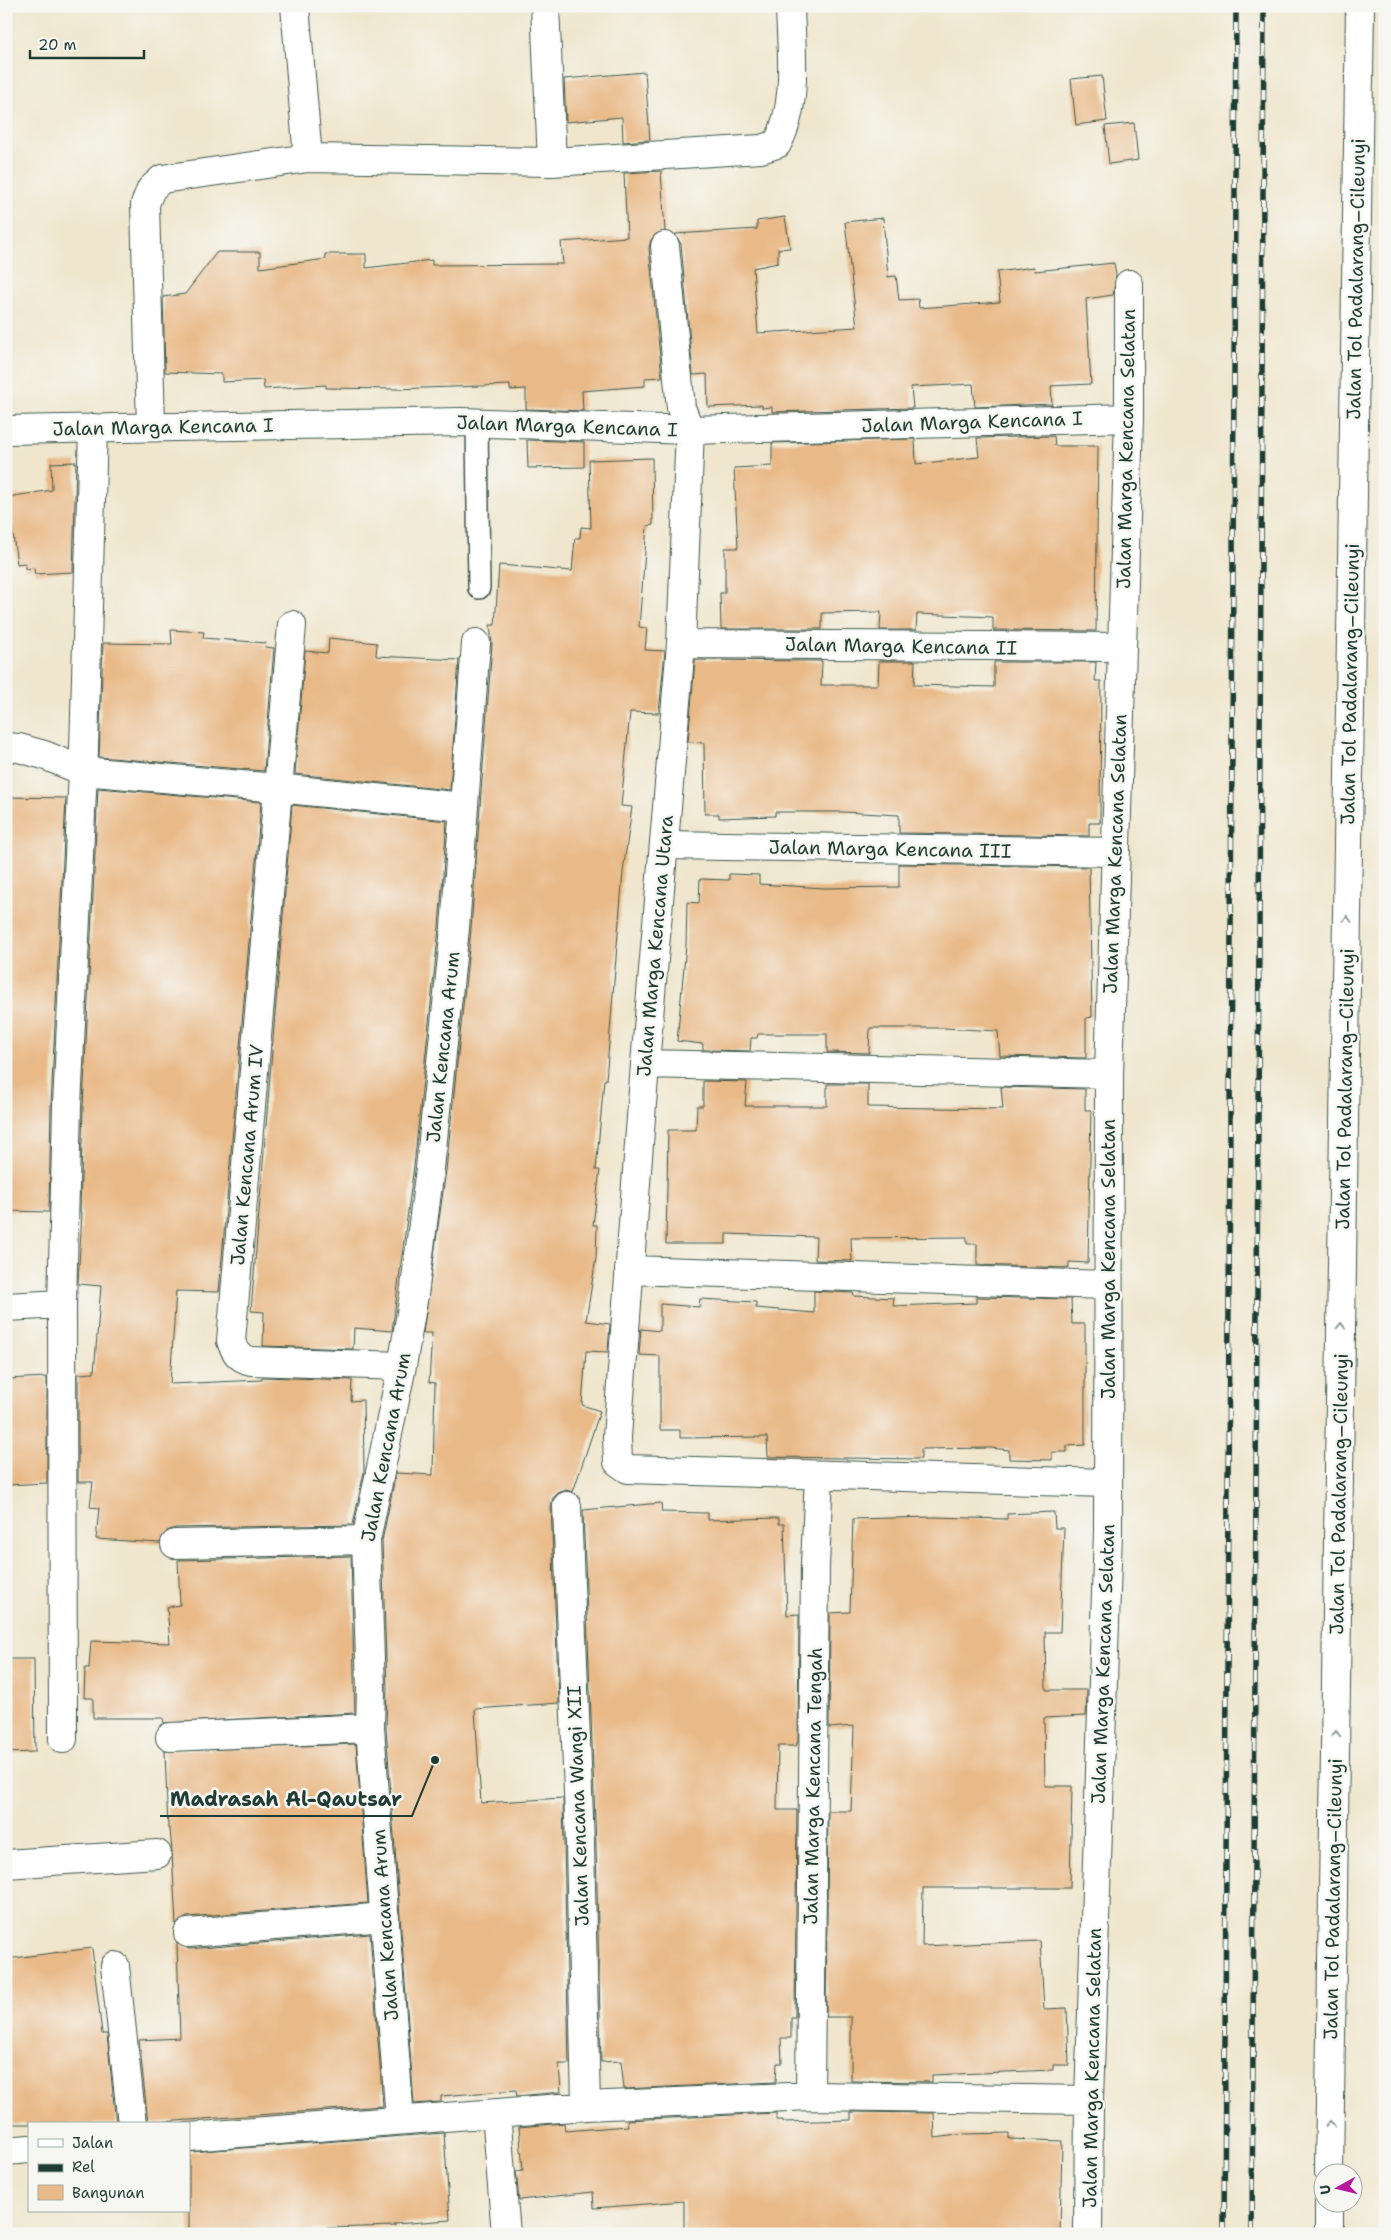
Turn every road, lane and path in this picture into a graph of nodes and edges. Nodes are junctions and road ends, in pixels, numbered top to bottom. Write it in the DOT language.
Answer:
graph roads {
  1 [pos="295,6"];
  2 [pos="544,6"];
  3 [pos="790,6"];
  4 [pos="1360,6"];
  5 [pos="308,158"];
  6 [pos="552,162"];
  7 [pos="664,246"];
  8 [pos="1129,284"];
  9 [pos="1129,418"];
  10 [pos="477,422"];
  11 [pos="151,427"];
  12 [pos="93,428"];
  13 [pos="6,430"];
  14 [pos="690,430"];
  15 [pos="479,588"];
  16 [pos="292,625"];
  17 [pos="476,643"];
  18 [pos="681,644"];
  19 [pos="1121,647"];
  20 [pos="6,747"];
  21 [pos="83,771"];
  22 [pos="277,788"];
  23 [pos="464,807"];
  24 [pos="665,845"];
  25 [pos="1116,852"];
  26 [pos="644,1064"];
  27 [pos="1109,1074"];
  28 [pos="629,1270"];
  29 [pos="1108,1285"];
  30 [pos="62,1304"];
  31 [pos="6,1307"];
  32 [pos="402,1366"];
  33 [pos="820,1476"];
  34 [pos="1108,1483"];
  35 [pos="567,1506"];
  36 [pos="366,1540"];
  37 [pos="174,1544"];
  38 [pos="370,1728"];
  39 [pos="170,1737"];
  40 [pos="63,1739"];
  41 [pos="157,1854"];
  42 [pos="6,1864"];
  43 [pos="385,1917"];
  44 [pos="188,1933"];
  45 [pos="115,1966"];
  46 [pos="810,2096"];
  47 [pos="1089,2100"];
  48 [pos="586,2106"];
  49 [pos="496,2112"];
  50 [pos="400,2120"];
  51 [pos="132,2122"];
  52 [pos="190,2137"];
  53 [pos="28,2150"];
  54 [pos="6,2151"];
  55 [pos="1330,2162"];
  56 [pos="1329,2212"];
  57 [pos="506,2234"];
  58 [pos="1088,2234"];
  59 [pos="1329,2234"];
  1 -- 5 [label="main road"];
  2 -- 6 [label="main road"];
  3 -- 6 [label="main road"];
  55 -- 4 [label="main road, Jalan Tol Padalarang–Cileunyi, one-way"];
  5 -- 6 [label="main road"];
  5 -- 11 [label="main road"];
  7 -- 14 [label="main road"];
  8 -- 9 [label="main road, Jalan Marga Kencana Selatan"];
  9 -- 14 [label="main road, Jalan Marga Kencana I"];
  9 -- 19 [label="main road, Jalan Marga Kencana Selatan"];
  10 -- 11 [label="main road, Jalan Marga Kencana I"];
  10 -- 14 [label="main road, Jalan Marga Kencana I"];
  10 -- 15 [label="lane"];
  11 -- 12 [label="main road, Jalan Marga Kencana I"];
  12 -- 13 [label="main road, Jalan Marga Kencana I"];
  12 -- 21 [label="main road"];
  14 -- 18 [label="main road, Jalan Marga Kencana Utara"];
  16 -- 22 [label="main road, Jalan Kencana Arum IV"];
  17 -- 23 [label="main road, Jalan Kencana Arum"];
  18 -- 19 [label="main road, Jalan Marga Kencana II"];
  18 -- 24 [label="main road, Jalan Marga Kencana Utara"];
  19 -- 25 [label="main road, Jalan Marga Kencana Selatan"];
  20 -- 21 [label="main road"];
  21 -- 22 [label="main road"];
  21 -- 30 [label="main road"];
  22 -- 23 [label="main road"];
  22 -- 32 [label="main road, Jalan Kencana Arum IV"];
  23 -- 32 [label="main road, Jalan Kencana Arum"];
  24 -- 25 [label="main road, Jalan Marga Kencana III"];
  24 -- 26 [label="main road, Jalan Marga Kencana Utara"];
  25 -- 27 [label="main road, Jalan Marga Kencana Selatan"];
  26 -- 27 [label="main road"];
  26 -- 28 [label="main road, Jalan Marga Kencana Utara"];
  27 -- 29 [label="main road, Jalan Marga Kencana Selatan"];
  28 -- 29 [label="main road"];
  28 -- 33 [label="main road, Jalan Marga Kencana Utara"];
  29 -- 34 [label="main road, Jalan Marga Kencana Selatan"];
  30 -- 31 [label="main road"];
  30 -- 40 [label="main road"];
  32 -- 36 [label="main road, Jalan Kencana Arum"];
  33 -- 34 [label="main road"];
  33 -- 46 [label="main road, Jalan Marga Kencana Tengah"];
  34 -- 47 [label="main road, Jalan Marga Kencana Selatan"];
  35 -- 48 [label="main road, Jalan Kencana Wangi XII"];
  36 -- 37 [label="main road"];
  36 -- 38 [label="main road, Jalan Kencana Arum"];
  38 -- 39 [label="main road"];
  38 -- 43 [label="main road, Jalan Kencana Arum"];
  41 -- 42 [label="main road"];
  43 -- 44 [label="main road"];
  43 -- 50 [label="main road, Jalan Kencana Arum"];
  45 -- 51 [label="main road"];
  46 -- 47 [label="main road"];
  46 -- 48 [label="main road"];
  47 -- 58 [label="main road, Jalan Marga Kencana Selatan"];
  48 -- 49 [label="main road"];
  49 -- 50 [label="main road"];
  49 -- 57 [label="main road"];
  50 -- 52 [label="main road"];
  53 -- 54 [label="main road"];
  56 -- 59 [label="main road"];
}
